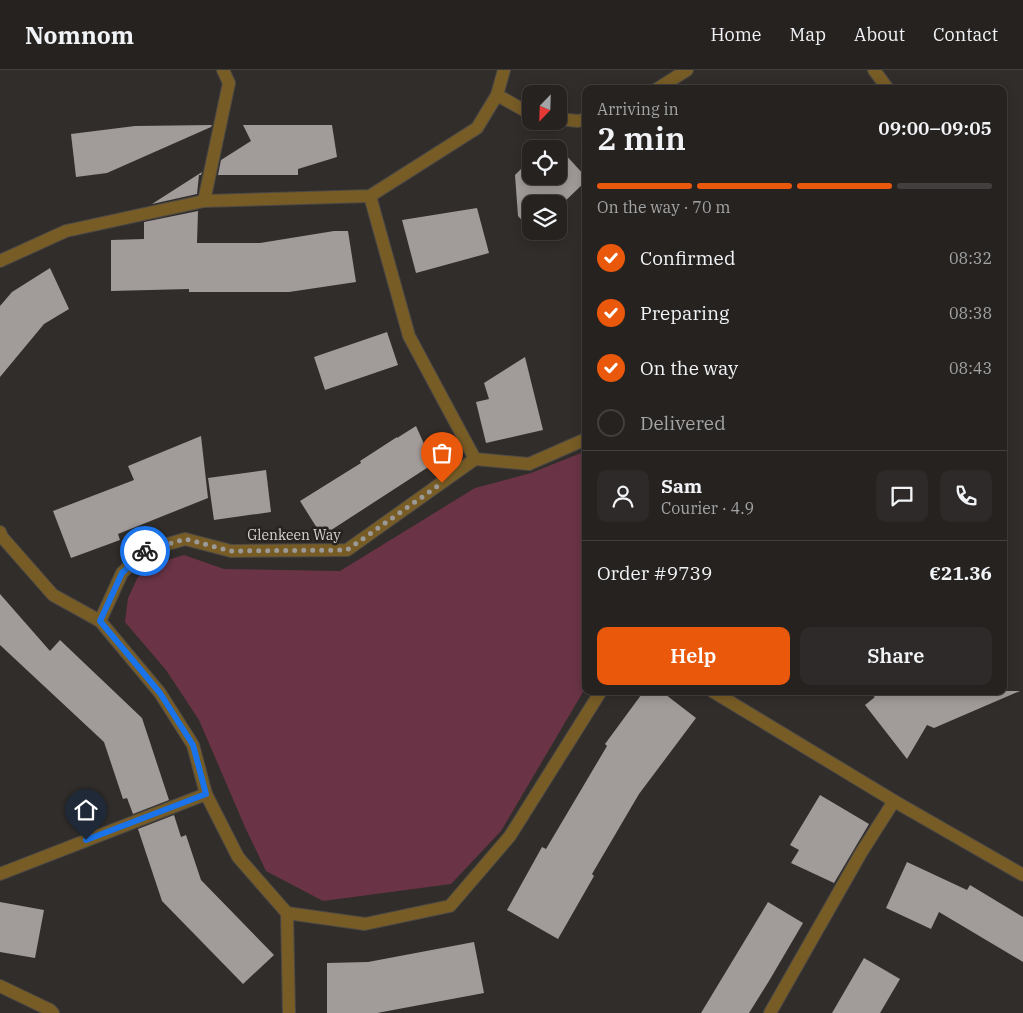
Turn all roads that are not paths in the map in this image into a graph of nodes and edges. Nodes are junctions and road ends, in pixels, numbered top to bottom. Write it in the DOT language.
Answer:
graph roads {
  1 [pos="223,70"];
  2 [pos="504,70"];
  3 [pos="687,70"];
  4 [pos="874,70"];
  5 [pos="663,85"];
  6 [pos="885,85"];
  7 [pos="497,95"];
  8 [pos="522,109"];
  9 [pos="568,120"];
  10 [pos="582,120"];
  11 [pos="370,196"];
  12 [pos="204,201"];
  13 [pos="0,261"];
  14 [pos="582,440"];
  15 [pos="475,459"];
  16 [pos="0,532"];
  17 [pos="100,621"];
  18 [pos="598,695"];
  19 [pos="719,695"];
  20 [pos="206,794"];
  21 [pos="894,801"];
  22 [pos="0,874"];
  23 [pos="1023,875"];
  24 [pos="287,913"];
  25 [pos="0,986"];
  26 [pos="53,1013"];
  27 [pos="289,1013"];
  28 [pos="770,1013"];
  1 -- 12 [label="street"];
  2 -- 7 [label="street"];
  3 -- 5 [label="street"];
  4 -- 6 [label="street"];
  7 -- 8 [label="street"];
  7 -- 11 [label="street"];
  9 -- 10 [label="street"];
  11 -- 12 [label="street"];
  11 -- 15 [label="street"];
  12 -- 13 [label="street"];
  14 -- 15 [label="street"];
  15 -- 17 [label="street, Glenkeen Way"];
  16 -- 17 [label="street"];
  17 -- 20 [label="street"];
  18 -- 24 [label="street"];
  19 -- 21 [label="street"];
  20 -- 22 [label="street"];
  20 -- 24 [label="street"];
  21 -- 23 [label="street"];
  21 -- 28 [label="street"];
  24 -- 27 [label="street"];
  25 -- 26 [label="street"];
}
